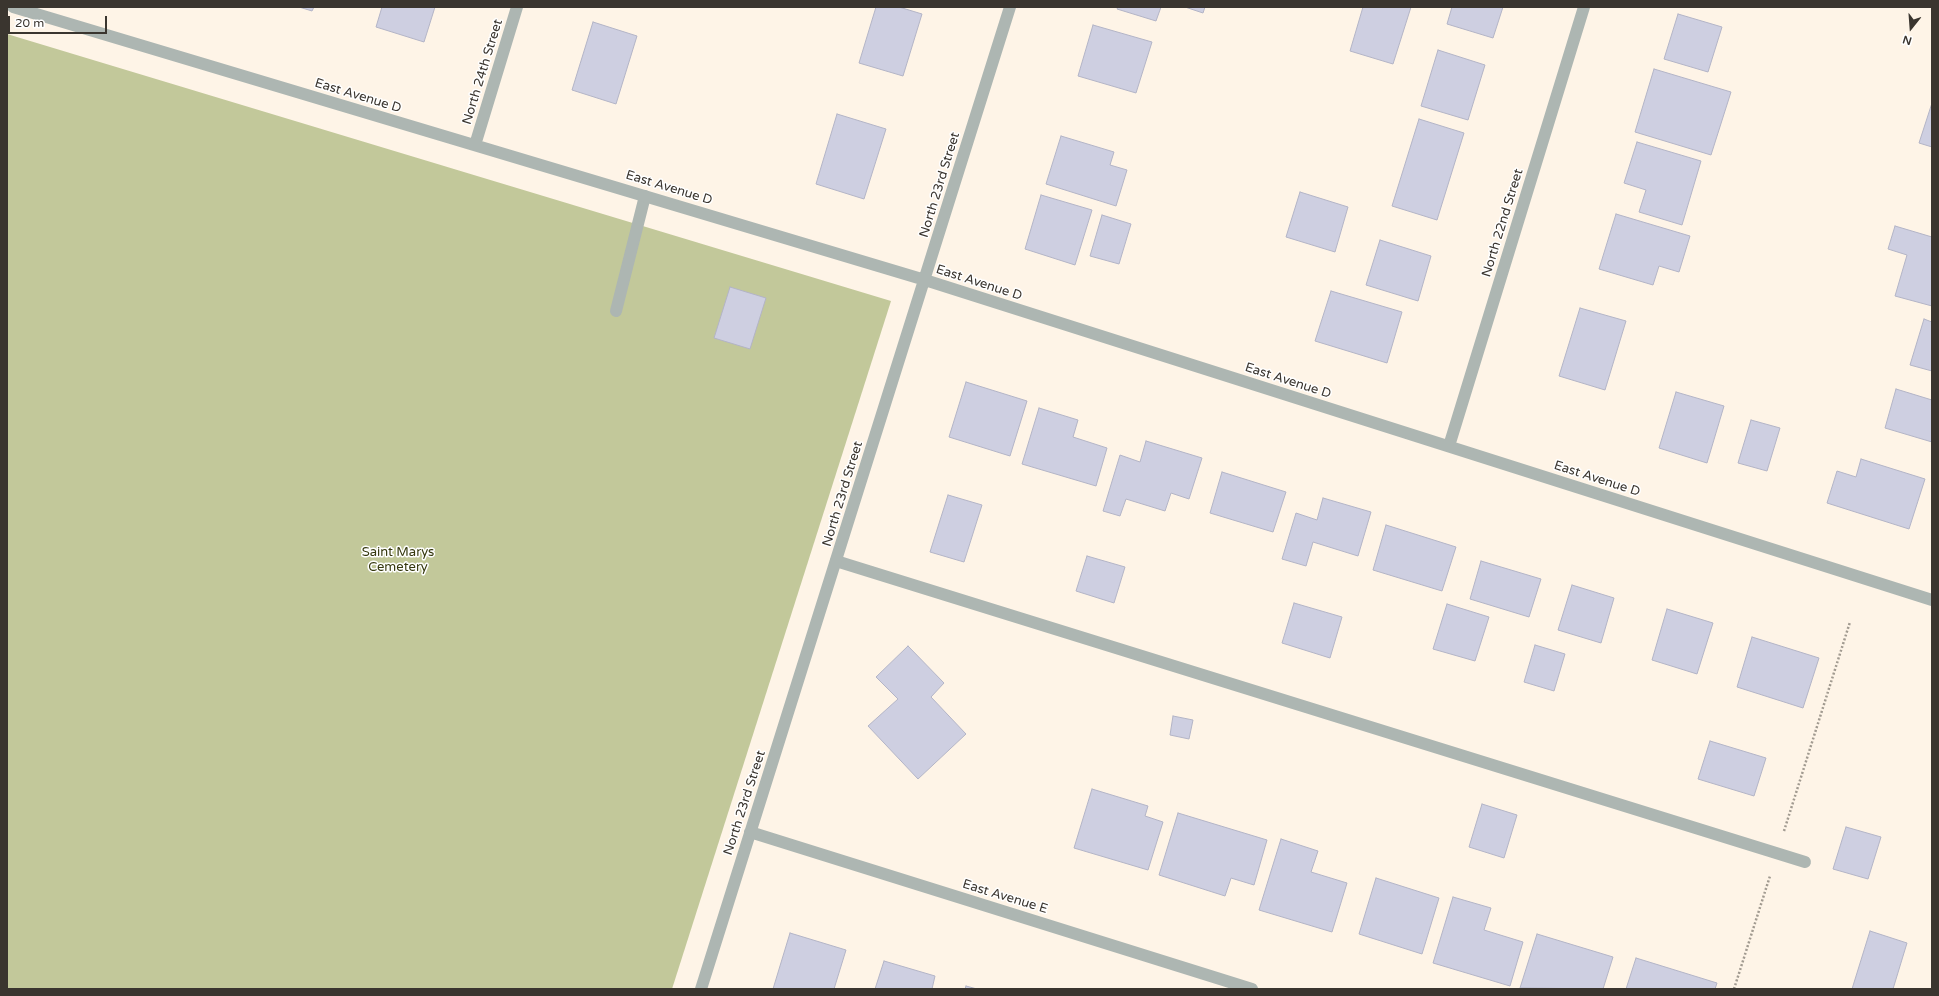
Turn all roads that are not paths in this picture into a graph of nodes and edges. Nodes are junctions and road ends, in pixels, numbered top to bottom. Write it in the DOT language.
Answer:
graph roads {
  1 [pos="517,7"];
  2 [pos="1010,7"];
  3 [pos="1584,7"];
  4 [pos="21,8"];
  5 [pos="475,145"];
  6 [pos="645,196"];
  7 [pos="925,280"];
  8 [pos="616,311"];
  9 [pos="1449,446"];
  10 [pos="836,561"];
  11 [pos="1932,600"];
  12 [pos="750,832"];
  13 [pos="1806,862"];
  14 [pos="701,989"];
  15 [pos="1252,989"];
  1 -- 5 [label="street, North 24th Street"];
  2 -- 7 [label="street, North 23rd Street"];
  3 -- 9 [label="street, North 22nd Street"];
  4 -- 5 [label="street, East Avenue D"];
  5 -- 6 [label="street, East Avenue D"];
  6 -- 7 [label="street, East Avenue D"];
  6 -- 8 [label="street"];
  7 -- 9 [label="street, East Avenue D"];
  7 -- 10 [label="street, North 23rd Street"];
  9 -- 11 [label="street, East Avenue D"];
  10 -- 12 [label="street, North 23rd Street"];
  10 -- 13 [label="street"];
  12 -- 14 [label="street, North 23rd Street"];
  12 -- 15 [label="street, East Avenue E"];
}
